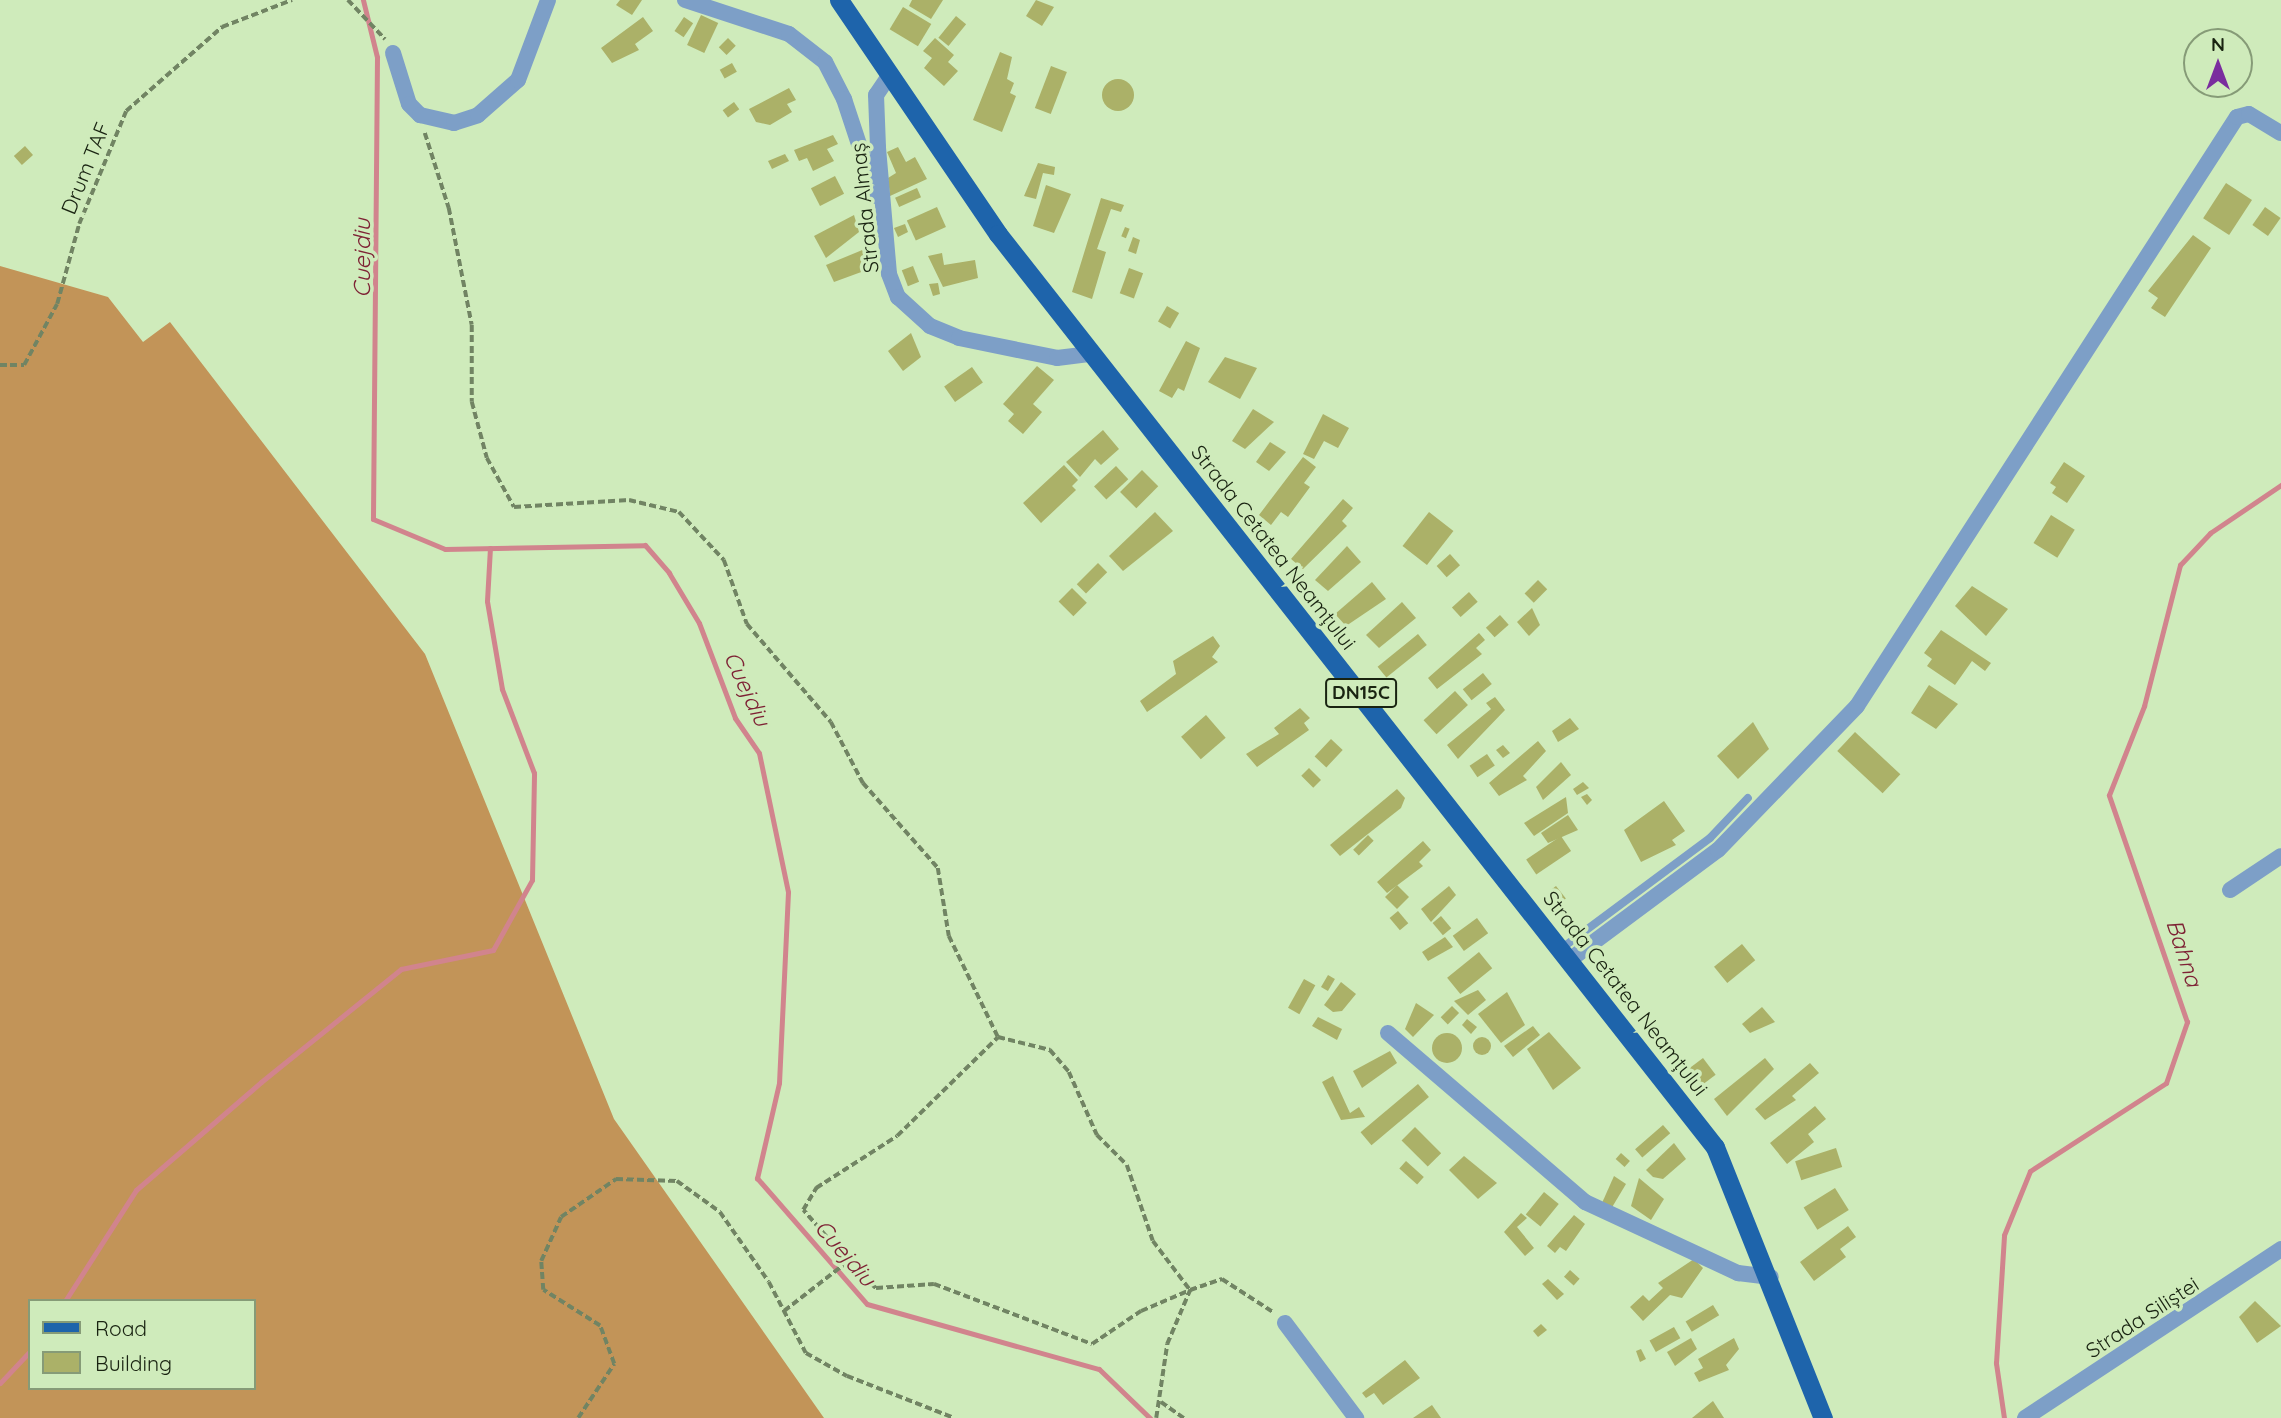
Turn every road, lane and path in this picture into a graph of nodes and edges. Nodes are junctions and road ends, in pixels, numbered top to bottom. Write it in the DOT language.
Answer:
graph roads {
  1 [pos="292,0"];
  2 [pos="348,0"];
  3 [pos="548,0"];
  4 [pos="685,0"];
  5 [pos="839,0"];
  6 [pos="393,53"];
  7 [pos="889,76"];
  8 [pos="420,116"];
  9 [pos="2281,134"];
  10 [pos="881,210"];
  11 [pos="1091,354"];
  12 [pos="0,365"];
  13 [pos="1748,798"];
  14 [pos="2281,856"];
  15 [pos="2230,890"];
  16 [pos="1567,954"];
  17 [pos="1388,1032"];
  18 [pos="998,1037"];
  19 [pos="2281,1250"];
  20 [pos="848,1262"];
  21 [pos="1771,1278"];
  22 [pos="1190,1290"];
  23 [pos="784,1311"];
  24 [pos="1285,1323"];
  25 [pos="1161,1402"];
  26 [pos="578,1418"];
  27 [pos="954,1418"];
  28 [pos="1157,1418"];
  29 [pos="1184,1418"];
  30 [pos="1356,1418"];
  31 [pos="1824,1418"];
  32 [pos="2025,1418"];
  1 -- 12 [label="path, Drum TAF"];
  2 -- 6 [label="path"];
  3 -- 8 [label="street"];
  4 -- 10 [label="street"];
  5 -- 7 [label="main road, Strada Cetatea Neamțului / DN15C"];
  6 -- 8 [label="street"];
  7 -- 10 [label="street, Strada Almaș"];
  7 -- 11 [label="main road, Strada Cetatea Neamțului / DN15C"];
  8 -- 18 [label="path"];
  9 -- 16 [label="street"];
  10 -- 11 [label="street, Strada Almaș"];
  11 -- 16 [label="main road, Strada Cetatea Neamțului / DN15C"];
  13 -- 16 [label="lane"];
  14 -- 15 [label="street"];
  16 -- 21 [label="main road, Strada Cetatea Neamțului / DN15C"];
  17 -- 21 [label="street"];
  18 -- 20 [label="path"];
  18 -- 22 [label="path"];
  19 -- 32 [label="street, Strada Siliștei"];
  20 -- 22 [label="path"];
  20 -- 23 [label="path"];
  21 -- 31 [label="main road, Strada Cetatea Neamțului / DN15C"];
  22 -- 24 [label="path"];
  22 -- 25 [label="path"];
  23 -- 26 [label="path"];
  23 -- 27 [label="path"];
  24 -- 30 [label="street"];
  25 -- 28 [label="path"];
  25 -- 29 [label="path"];
}
